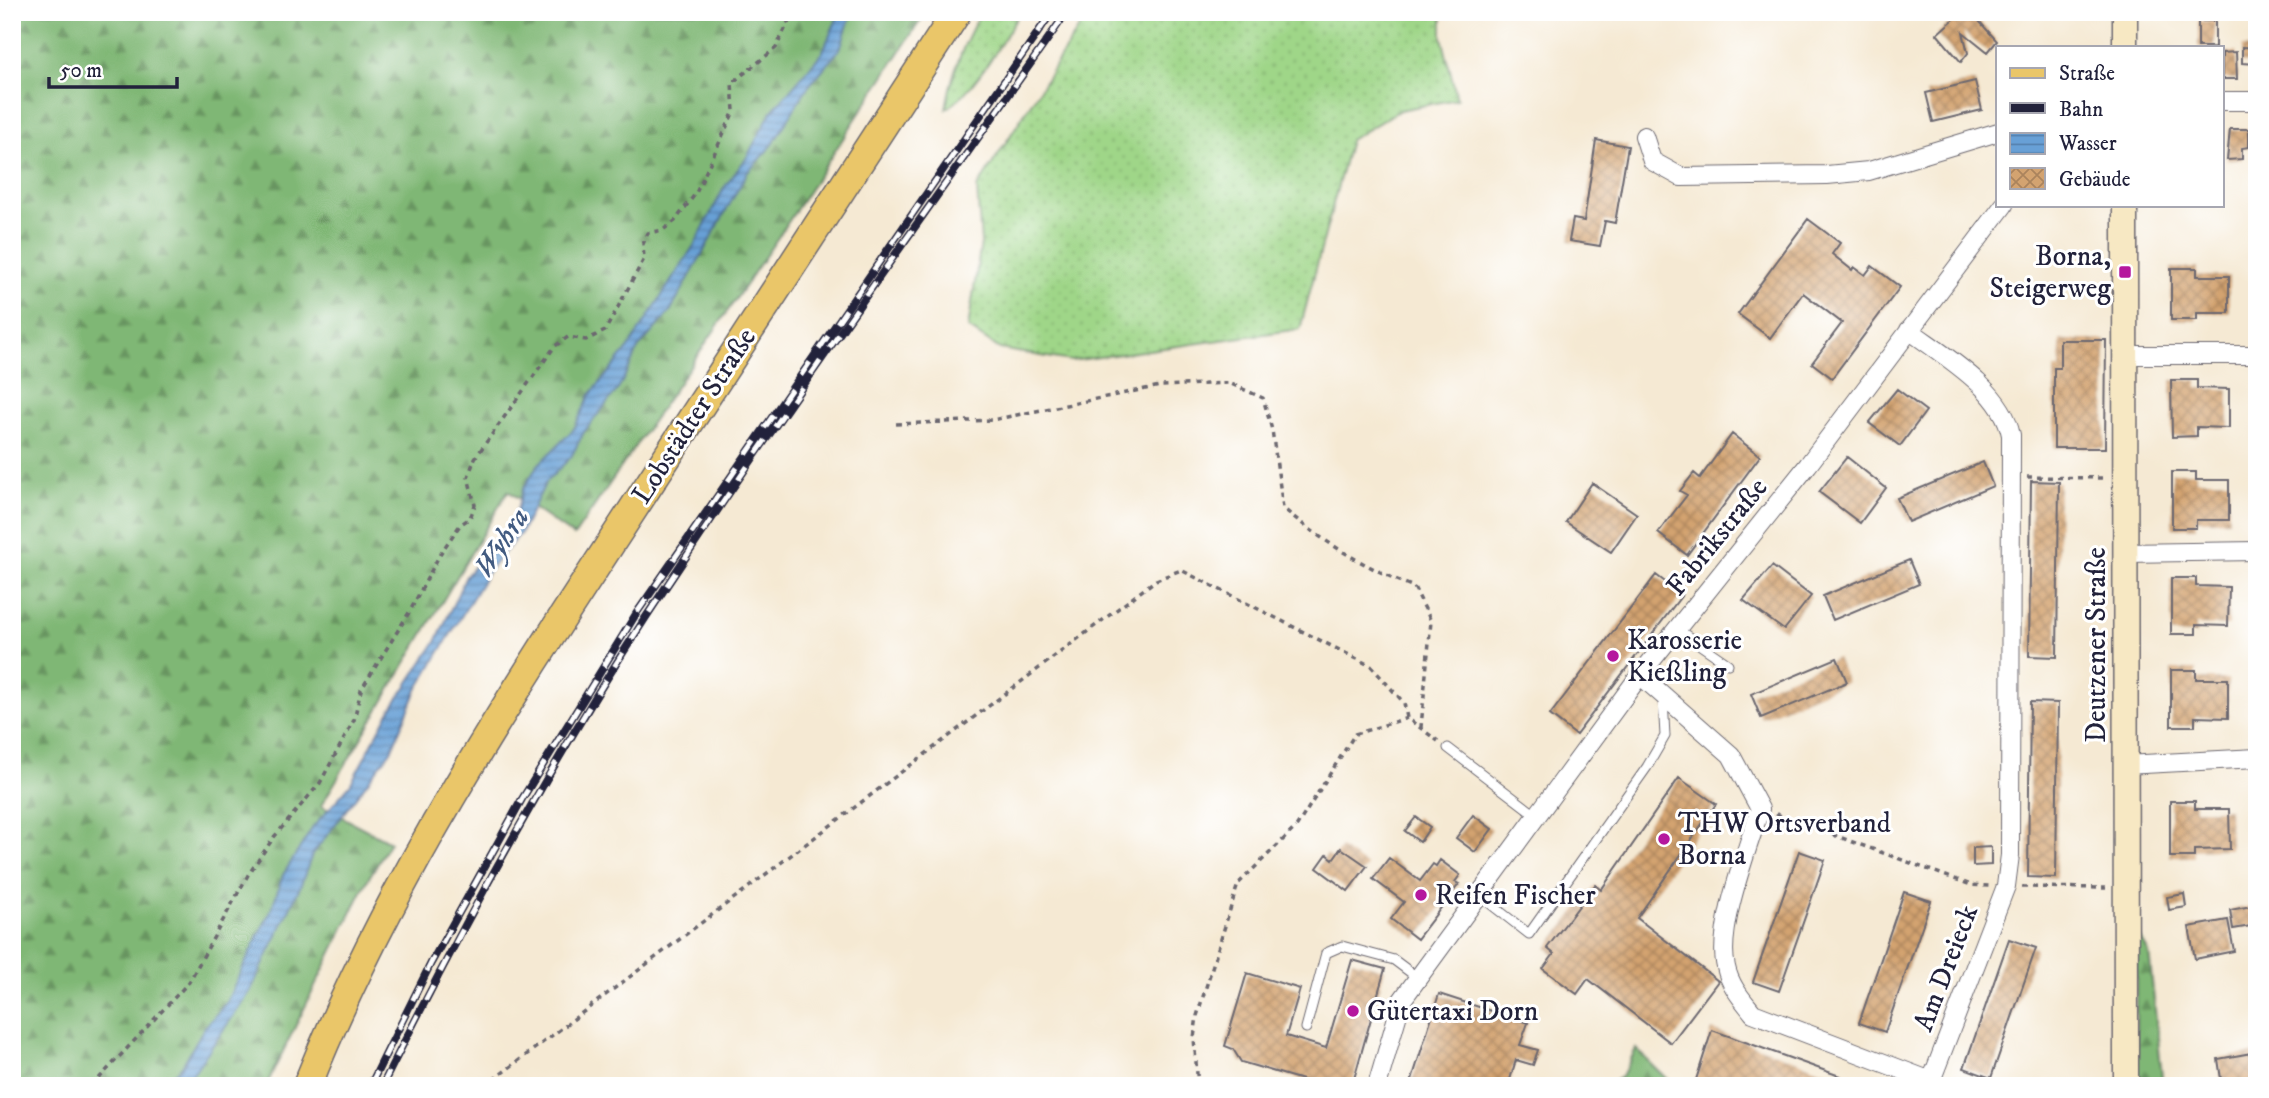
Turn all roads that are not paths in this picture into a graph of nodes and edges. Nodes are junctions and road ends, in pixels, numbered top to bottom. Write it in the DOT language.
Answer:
graph roads {
  1 [pos="957,12"];
  2 [pos="2125,12"];
  3 [pos="2125,46"];
  4 [pos="2224,101"];
  5 [pos="2257,101"];
  6 [pos="1996,133"];
  7 [pos="1644,135"];
  8 [pos="2003,206"];
  9 [pos="2125,206"];
  10 [pos="1909,330"];
  11 [pos="2127,355"];
  12 [pos="2257,355"];
  13 [pos="2257,551"];
  14 [pos="2125,552"];
  15 [pos="1677,629"];
  16 [pos="1728,664"];
  17 [pos="1640,675"];
  18 [pos="1663,696"];
  19 [pos="1448,748"];
  20 [pos="2257,758"];
  21 [pos="2125,765"];
  22 [pos="1537,816"];
  23 [pos="1479,895"];
  24 [pos="1418,978"];
  25 [pos="1306,1028"];
  26 [pos="307,1086"];
  27 [pos="1377,1086"];
  28 [pos="2126,1086"];
  1 -- 26 [label="main road, Lobstädter Straße"];
  2 -- 3 [label="main road"];
  4 -- 5 [label="street"];
  6 -- 7 [label="street"];
  8 -- 10 [label="street, Fabrikstraße"];
  9 -- 11 [label="main road, Deutzener Straße"];
  10 -- 15 [label="street, Fabrikstraße"];
  10 -- 18 [label="street, Am Dreieck"];
  11 -- 12 [label="street"];
  11 -- 14 [label="main road, Deutzener Straße"];
  13 -- 14 [label="street"];
  14 -- 21 [label="main road, Deutzener Straße"];
  15 -- 16 [label="lane"];
  15 -- 17 [label="street, Fabrikstraße"];
  17 -- 18 [label="street"];
  17 -- 22 [label="street, Fabrikstraße"];
  18 -- 23 [label="lane"];
  19 -- 22 [label="lane"];
  20 -- 21 [label="street"];
  21 -- 28 [label="main road, Deutzener Straße"];
  22 -- 23 [label="street, Fabrikstraße"];
  23 -- 24 [label="street, Fabrikstraße"];
  24 -- 25 [label="lane"];
  24 -- 27 [label="street, Fabrikstraße"];
}
